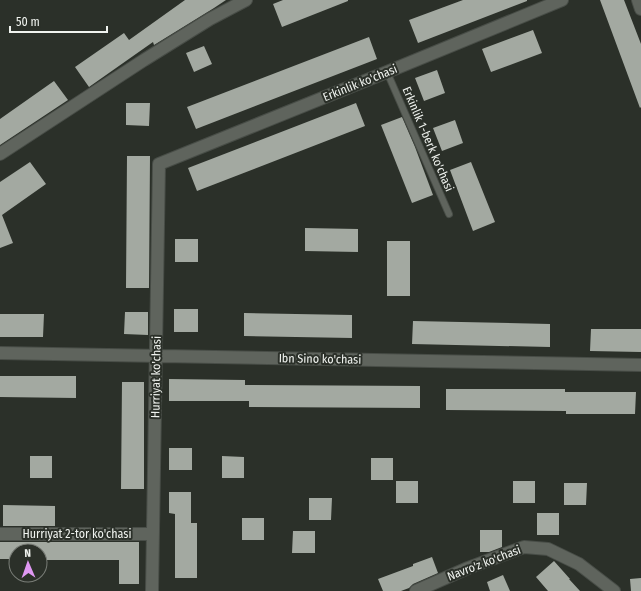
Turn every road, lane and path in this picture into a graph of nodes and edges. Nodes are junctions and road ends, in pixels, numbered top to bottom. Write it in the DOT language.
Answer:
graph roads {
  1 [pos="246,0"];
  2 [pos="562,0"];
  3 [pos="638,0"];
  4 [pos="641,9"];
  5 [pos="387,72"];
  6 [pos="0,154"];
  7 [pos="159,164"];
  8 [pos="449,214"];
  9 [pos="0,353"];
  10 [pos="156,356"];
  11 [pos="641,366"];
  12 [pos="0,534"];
  13 [pos="153,534"];
  14 [pos="152,591"];
  15 [pos="416,591"];
  16 [pos="614,591"];
  1 -- 6 [label="street"];
  2 -- 5 [label="street, Erkinlik ko'chasi"];
  3 -- 4 [label="street"];
  5 -- 7 [label="street, Erkinlik ko'chasi"];
  5 -- 8 [label="lane, Erkinlik 1-berk ko'chasi"];
  7 -- 10 [label="street, Hurriyat ko'chasi"];
  9 -- 10 [label="street, Ibn Sino ko'chasi"];
  10 -- 11 [label="street, Ibn Sino ko'chasi"];
  10 -- 13 [label="street, Hurriyat ko'chasi"];
  12 -- 13 [label="street, Hurriyat 2-tor ko'chasi"];
  13 -- 14 [label="street, Hurriyat ko'chasi"];
  15 -- 16 [label="street, Navro'z ko'chasi"];
}
